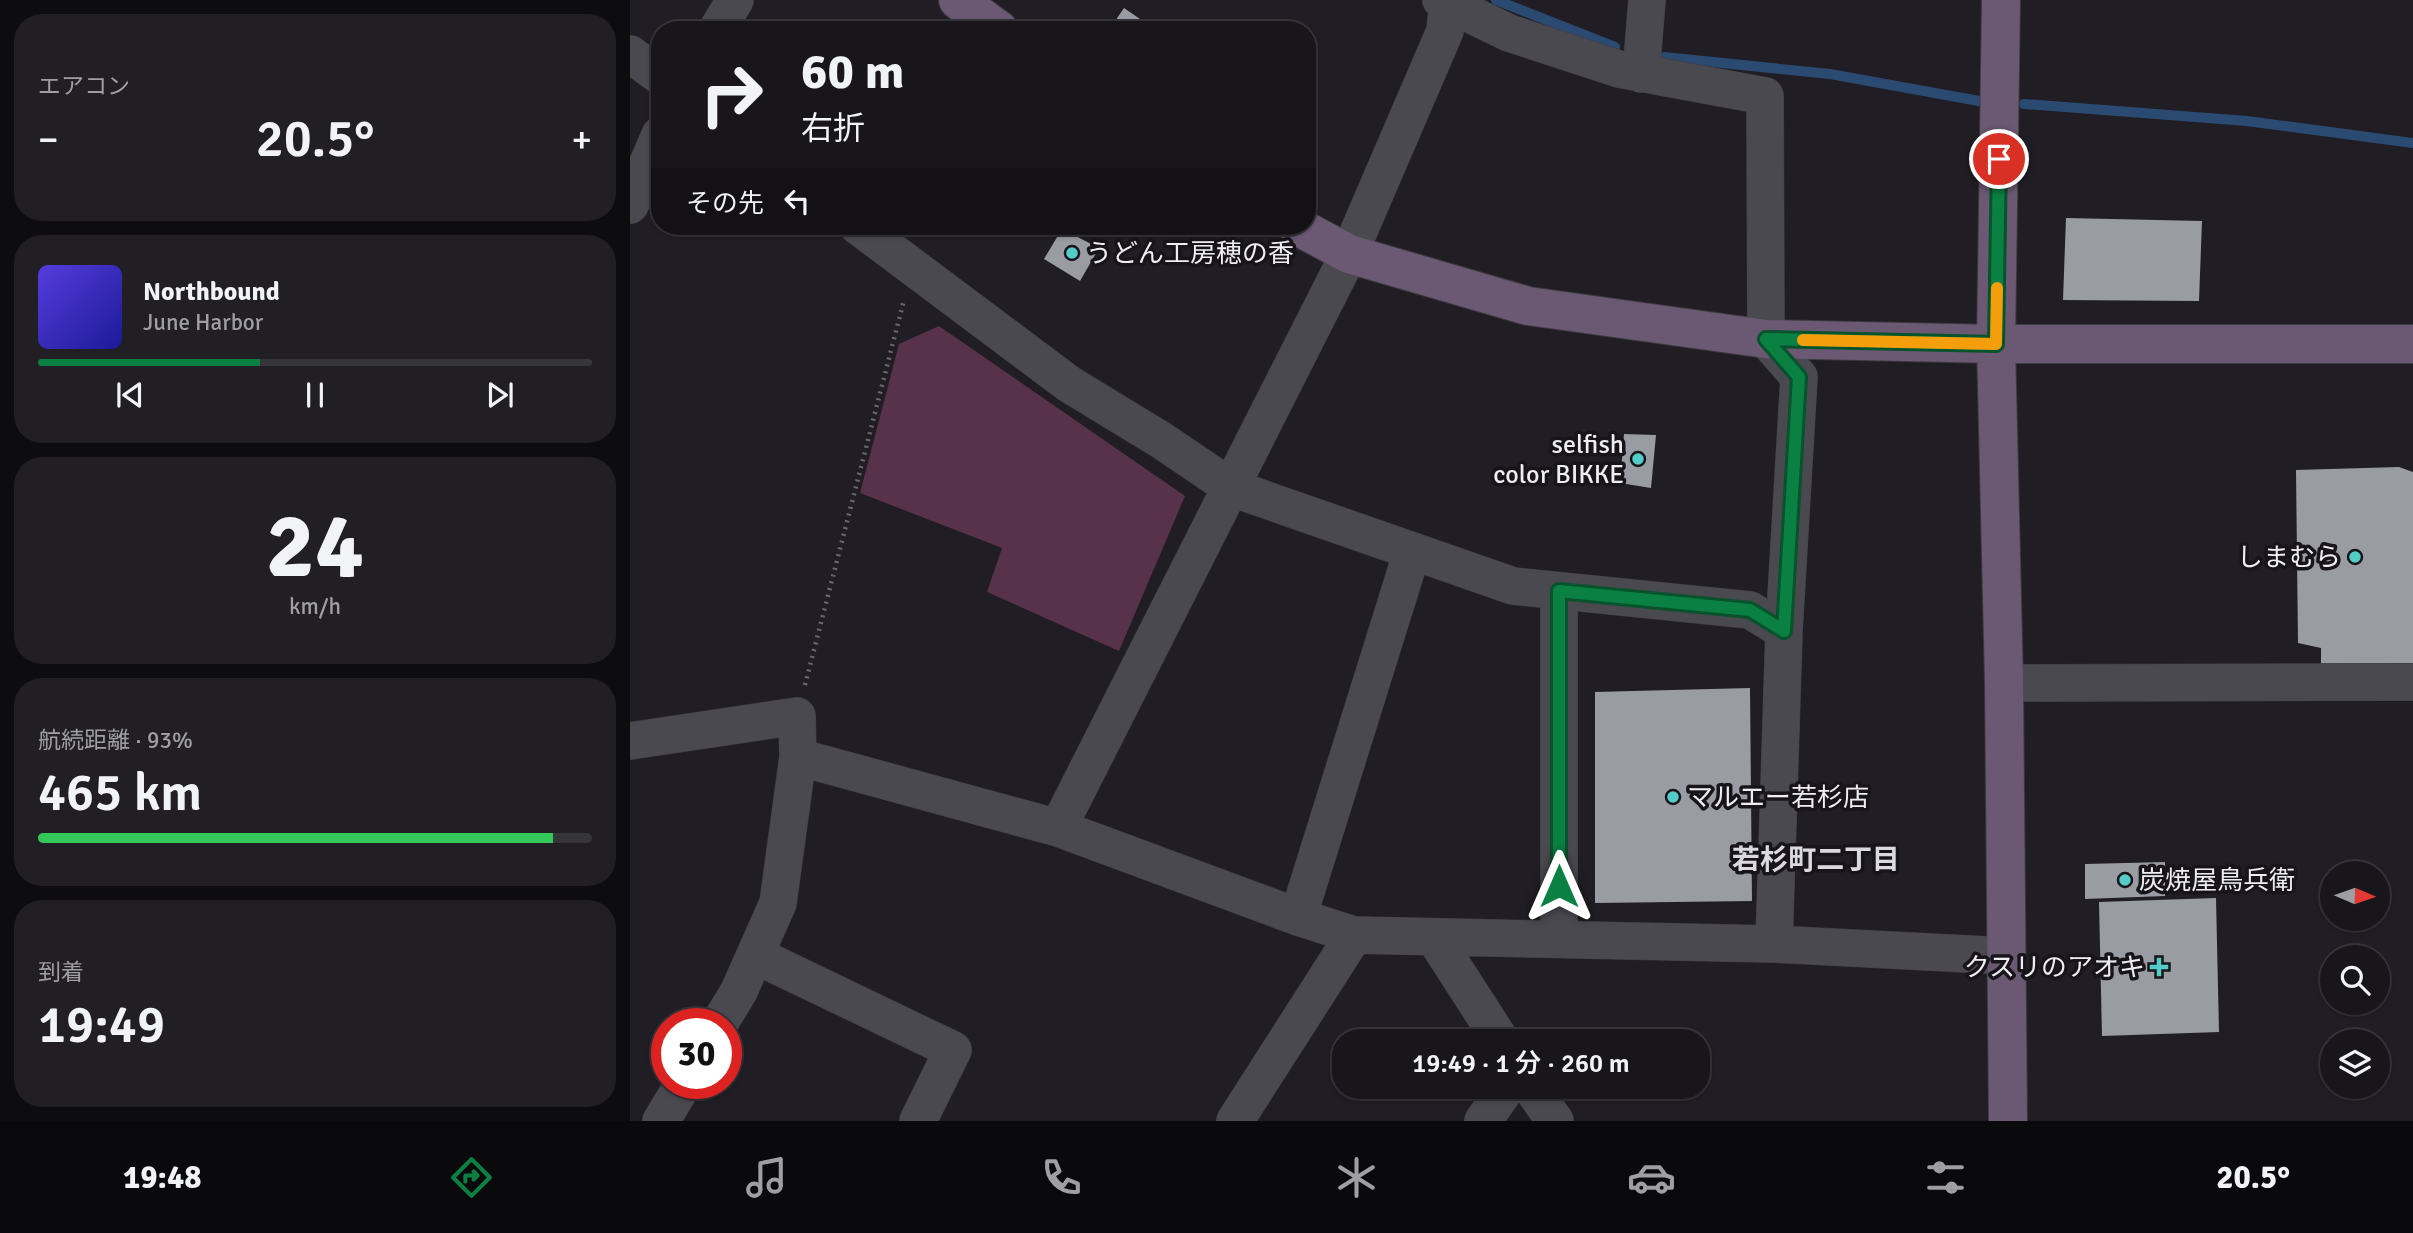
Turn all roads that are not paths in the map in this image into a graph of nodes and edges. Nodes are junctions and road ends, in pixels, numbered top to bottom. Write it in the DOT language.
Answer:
graph roads {
  1 [pos="735,0"];
  2 [pos="958,0"];
  3 [pos="1647,0"];
  4 [pos="2001,0"];
  5 [pos="1446,2"];
  6 [pos="722,21"];
  7 [pos="987,21"];
  8 [pos="630,54"];
  9 [pos="651,69"];
  10 [pos="1642,74"];
  11 [pos="651,156"];
  12 [pos="630,205"];
  13 [pos="870,235"];
  14 [pos="1314,235"];
  15 [pos="1349,254"];
  16 [pos="1766,339"];
  17 [pos="1996,344"];
  18 [pos="2413,344"];
  19 [pos="1231,488"];
  20 [pos="1412,552"];
  21 [pos="1559,591"];
  22 [pos="1784,631"];
  23 [pos="2413,682"];
  24 [pos="2004,683"];
  25 [pos="630,741"];
  26 [pos="798,757"];
  27 [pos="1058,828"];
  28 [pos="1298,917"];
  29 [pos="1354,935"];
  30 [pos="1434,937"];
  31 [pos="1559,939"];
  32 [pos="1774,944"];
  33 [pos="755,955"];
  34 [pos="2007,956"];
  35 [pos="728,1008"];
  36 [pos="1493,1029"];
  37 [pos="674,1099"];
  38 [pos="1499,1099"];
  39 [pos="1539,1099"];
  40 [pos="661,1121"];
  41 [pos="918,1121"];
  42 [pos="1235,1121"];
  43 [pos="1483,1121"];
  44 [pos="1555,1121"];
  45 [pos="2008,1121"];
  1 -- 6 [label="street"];
  2 -- 7 [label="street"];
  3 -- 10 [label="street"];
  4 -- 17 [label="street"];
  5 -- 10 [label="street"];
  5 -- 15 [label="street"];
  8 -- 9 [label="street"];
  10 -- 16 [label="street"];
  11 -- 12 [label="street"];
  13 -- 19 [label="street"];
  14 -- 15 [label="street"];
  15 -- 16 [label="street"];
  15 -- 19 [label="street"];
  16 -- 17 [label="street"];
  16 -- 22 [label="street"];
  17 -- 18 [label="street"];
  17 -- 24 [label="street"];
  19 -- 20 [label="street"];
  19 -- 27 [label="street"];
  20 -- 21 [label="street"];
  20 -- 28 [label="street"];
  21 -- 22 [label="street"];
  21 -- 31 [label="street"];
  22 -- 32 [label="street"];
  23 -- 24 [label="street"];
  24 -- 34 [label="street"];
  25 -- 26 [label="street"];
  26 -- 27 [label="street"];
  26 -- 33 [label="street"];
  27 -- 28 [label="street"];
  28 -- 29 [label="street"];
  29 -- 30 [label="street"];
  29 -- 42 [label="street"];
  30 -- 31 [label="street"];
  30 -- 36 [label="street"];
  31 -- 32 [label="street"];
  32 -- 34 [label="street"];
  33 -- 35 [label="street"];
  33 -- 41 [label="street"];
  34 -- 45 [label="street"];
  37 -- 40 [label="street"];
  38 -- 43 [label="street"];
  39 -- 44 [label="street"];
}
